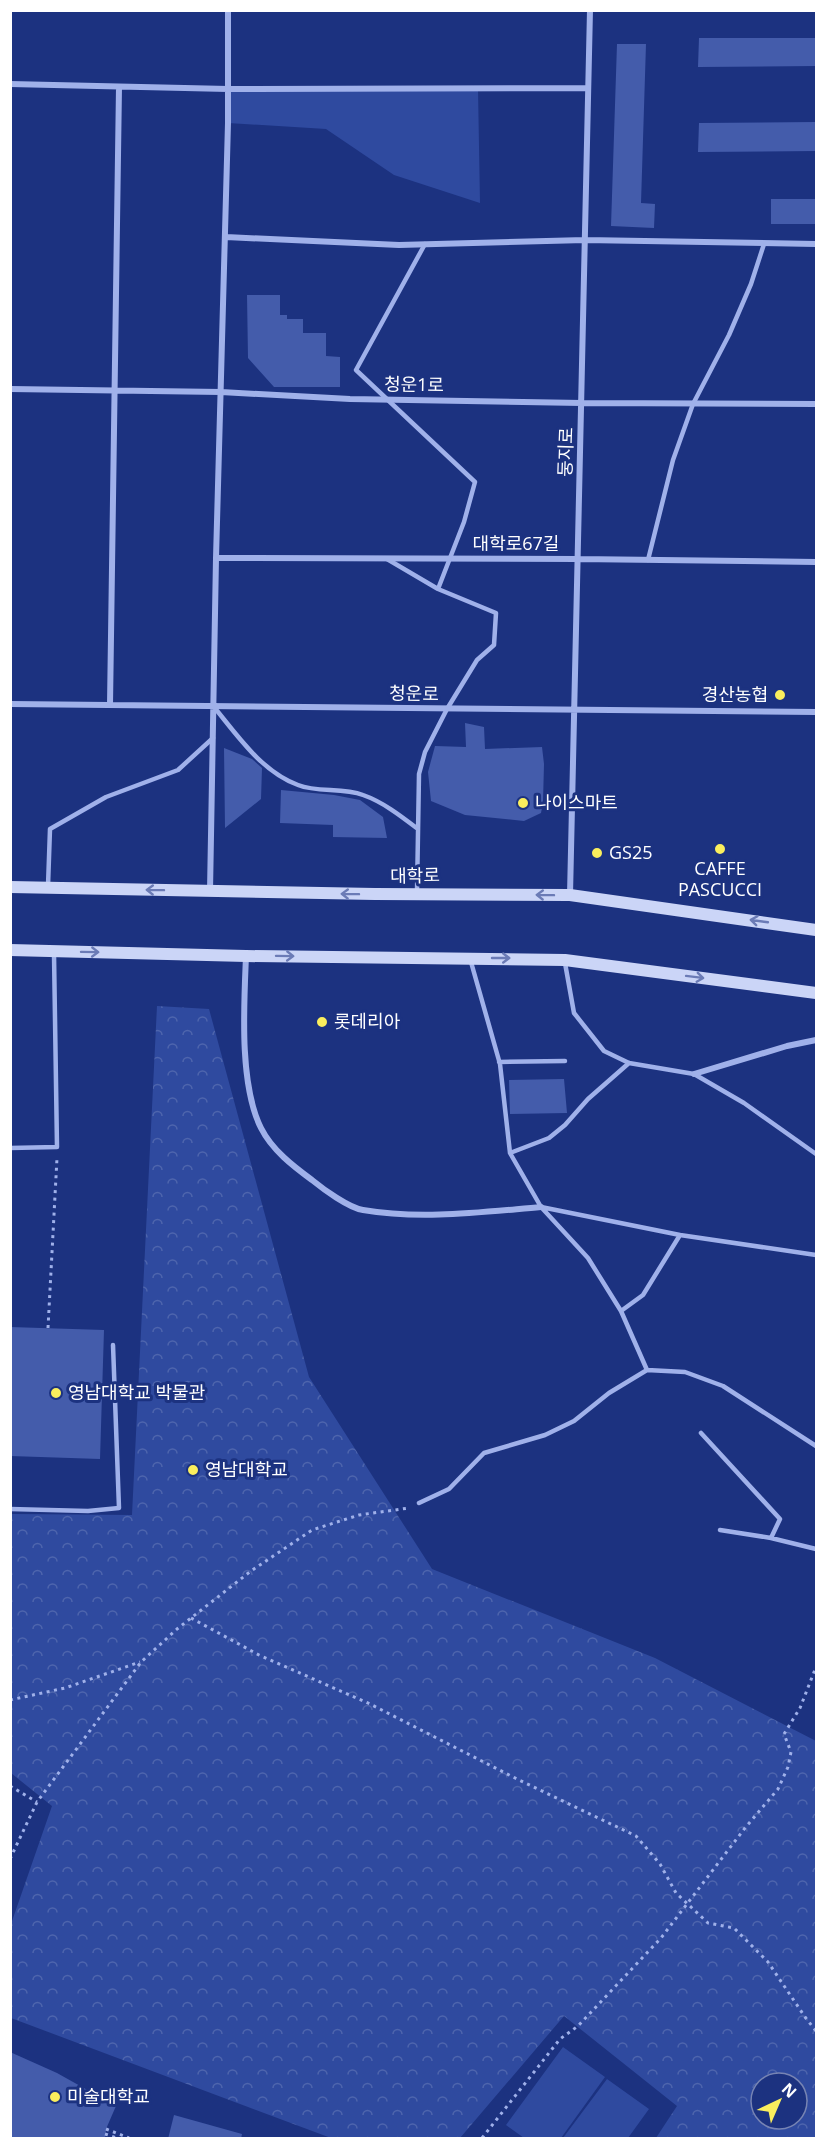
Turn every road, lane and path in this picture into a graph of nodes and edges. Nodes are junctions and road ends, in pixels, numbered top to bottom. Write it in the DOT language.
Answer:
graph roads {
  1 [pos="228,10"];
  2 [pos="590,10"];
  3 [pos="10,84"];
  4 [pos="119,87"];
  5 [pos="588,88"];
  6 [pos="228,89"];
  7 [pos="226,237"];
  8 [pos="585,240"];
  9 [pos="425,244"];
  10 [pos="764,244"];
  11 [pos="816,244"];
  12 [pos="10,389"];
  13 [pos="116,390"];
  14 [pos="221,392"];
  15 [pos="387,399"];
  16 [pos="582,403"];
  17 [pos="693,404"];
  18 [pos="816,404"];
  19 [pos="216,558"];
  20 [pos="385,558"];
  21 [pos="450,558"];
  22 [pos="578,559"];
  23 [pos="648,560"];
  24 [pos="816,562"];
  25 [pos="438,589"];
  26 [pos="10,704"];
  27 [pos="110,705"];
  28 [pos="214,706"];
  29 [pos="447,709"];
  30 [pos="574,710"];
  31 [pos="816,712"];
  32 [pos="213,738"];
  33 [pos="418,829"];
  34 [pos="10,887"];
  35 [pos="48,888"];
  36 [pos="210,891"];
  37 [pos="417,894"];
  38 [pos="570,895"];
  39 [pos="816,930"];
  40 [pos="10,950"];
  41 [pos="54,951"];
  42 [pos="246,956"];
  43 [pos="470,959"];
  44 [pos="565,960"];
  45 [pos="816,993"];
  46 [pos="816,1040"];
  47 [pos="565,1061"];
  48 [pos="499,1062"];
  49 [pos="629,1063"];
  50 [pos="694,1074"];
  51 [pos="57,1147"];
  52 [pos="10,1148"];
  53 [pos="510,1153"];
  54 [pos="816,1154"];
  55 [pos="541,1207"];
  56 [pos="680,1234"];
  57 [pos="816,1255"];
  58 [pos="621,1311"];
  59 [pos="48,1328"];
  60 [pos="113,1345"];
  61 [pos="647,1370"];
  62 [pos="701,1433"];
  63 [pos="816,1446"];
  64 [pos="418,1503"];
  65 [pos="10,1509"];
  66 [pos="720,1530"];
  67 [pos="771,1538"];
  68 [pos="816,1549"];
  69 [pos="191,1618"];
  70 [pos="141,1662"];
  71 [pos="816,1667"];
  72 [pos="10,1700"];
  73 [pos="10,1786"];
  74 [pos="37,1802"];
  75 [pos="10,1859"];
  76 [pos="687,1903"];
  77 [pos="816,2031"];
  78 [pos="117,2139"];
  79 [pos="129,2139"];
  80 [pos="482,2139"];
  1 -- 6 [label="street"];
  2 -- 5 [label="street, 둥지로"];
  3 -- 4 [label="street"];
  4 -- 6 [label="street"];
  4 -- 13 [label="street"];
  5 -- 6 [label="street"];
  5 -- 8 [label="street, 둥지로"];
  6 -- 7 [label="street"];
  7 -- 9 [label="street"];
  7 -- 14 [label="street"];
  8 -- 9 [label="street"];
  8 -- 10 [label="street"];
  8 -- 16 [label="street, 둥지로"];
  9 -- 15 [label="lane"];
  10 -- 11 [label="street"];
  10 -- 17 [label="lane"];
  12 -- 13 [label="street, 청운1로"];
  13 -- 14 [label="street, 청운1로"];
  13 -- 27 [label="street"];
  14 -- 15 [label="street, 청운1로"];
  14 -- 19 [label="street"];
  15 -- 16 [label="street, 청운1로"];
  15 -- 21 [label="lane"];
  16 -- 17 [label="street, 청운1로"];
  16 -- 22 [label="street, 둥지로"];
  17 -- 18 [label="street, 청운1로"];
  17 -- 23 [label="lane"];
  19 -- 20 [label="street, 대학로67길"];
  19 -- 28 [label="street"];
  20 -- 21 [label="street, 대학로67길"];
  20 -- 25 [label="lane"];
  21 -- 22 [label="street, 대학로67길"];
  21 -- 25 [label="lane"];
  22 -- 23 [label="street, 대학로67길"];
  22 -- 30 [label="street, 둥지로"];
  23 -- 24 [label="street, 대학로67길"];
  25 -- 29 [label="lane"];
  26 -- 27 [label="street, 청운로"];
  27 -- 28 [label="street, 청운로"];
  28 -- 29 [label="street, 청운로"];
  28 -- 32 [label="street"];
  28 -- 33 [label="lane"];
  29 -- 30 [label="street, 청운로"];
  29 -- 33 [label="lane"];
  30 -- 31 [label="street, 청운로"];
  30 -- 38 [label="street, 둥지로"];
  32 -- 35 [label="lane"];
  32 -- 36 [label="street"];
  33 -- 37 [label="lane"];
  34 -- 35 [label="main road, 대학로"];
  36 -- 35 [label="main road, 대학로, one-way"];
  37 -- 36 [label="main road, 대학로, one-way"];
  38 -- 37 [label="main road, 대학로, one-way"];
  39 -- 38 [label="main road, 대학로, one-way"];
  40 -- 41 [label="main road"];
  41 -- 42 [label="main road, one-way"];
  41 -- 51 [label="lane"];
  42 -- 43 [label="main road, one-way"];
  42 -- 55 [label="street"];
  43 -- 44 [label="main road, one-way"];
  43 -- 48 [label="lane"];
  44 -- 45 [label="main road, one-way"];
  44 -- 49 [label="lane"];
  46 -- 50 [label="street"];
  47 -- 48 [label="lane"];
  48 -- 53 [label="lane"];
  49 -- 50 [label="lane"];
  49 -- 53 [label="lane"];
  50 -- 54 [label="lane"];
  51 -- 52 [label="lane"];
  51 -- 59 [label="path"];
  53 -- 55 [label="lane"];
  55 -- 56 [label="lane"];
  55 -- 58 [label="lane"];
  56 -- 57 [label="lane"];
  56 -- 58 [label="lane"];
  58 -- 61 [label="lane"];
  60 -- 65 [label="lane"];
  61 -- 63 [label="lane"];
  61 -- 64 [label="lane"];
  62 -- 67 [label="lane"];
  64 -- 69 [label="path"];
  66 -- 67 [label="lane"];
  67 -- 68 [label="lane"];
  69 -- 70 [label="path"];
  69 -- 76 [label="path"];
  70 -- 72 [label="path"];
  70 -- 74 [label="path"];
  71 -- 76 [label="path"];
  73 -- 74 [label="path"];
  74 -- 75 [label="path"];
  76 -- 77 [label="path"];
  76 -- 80 [label="path"];
  78 -- 79 [label="path"];
}
